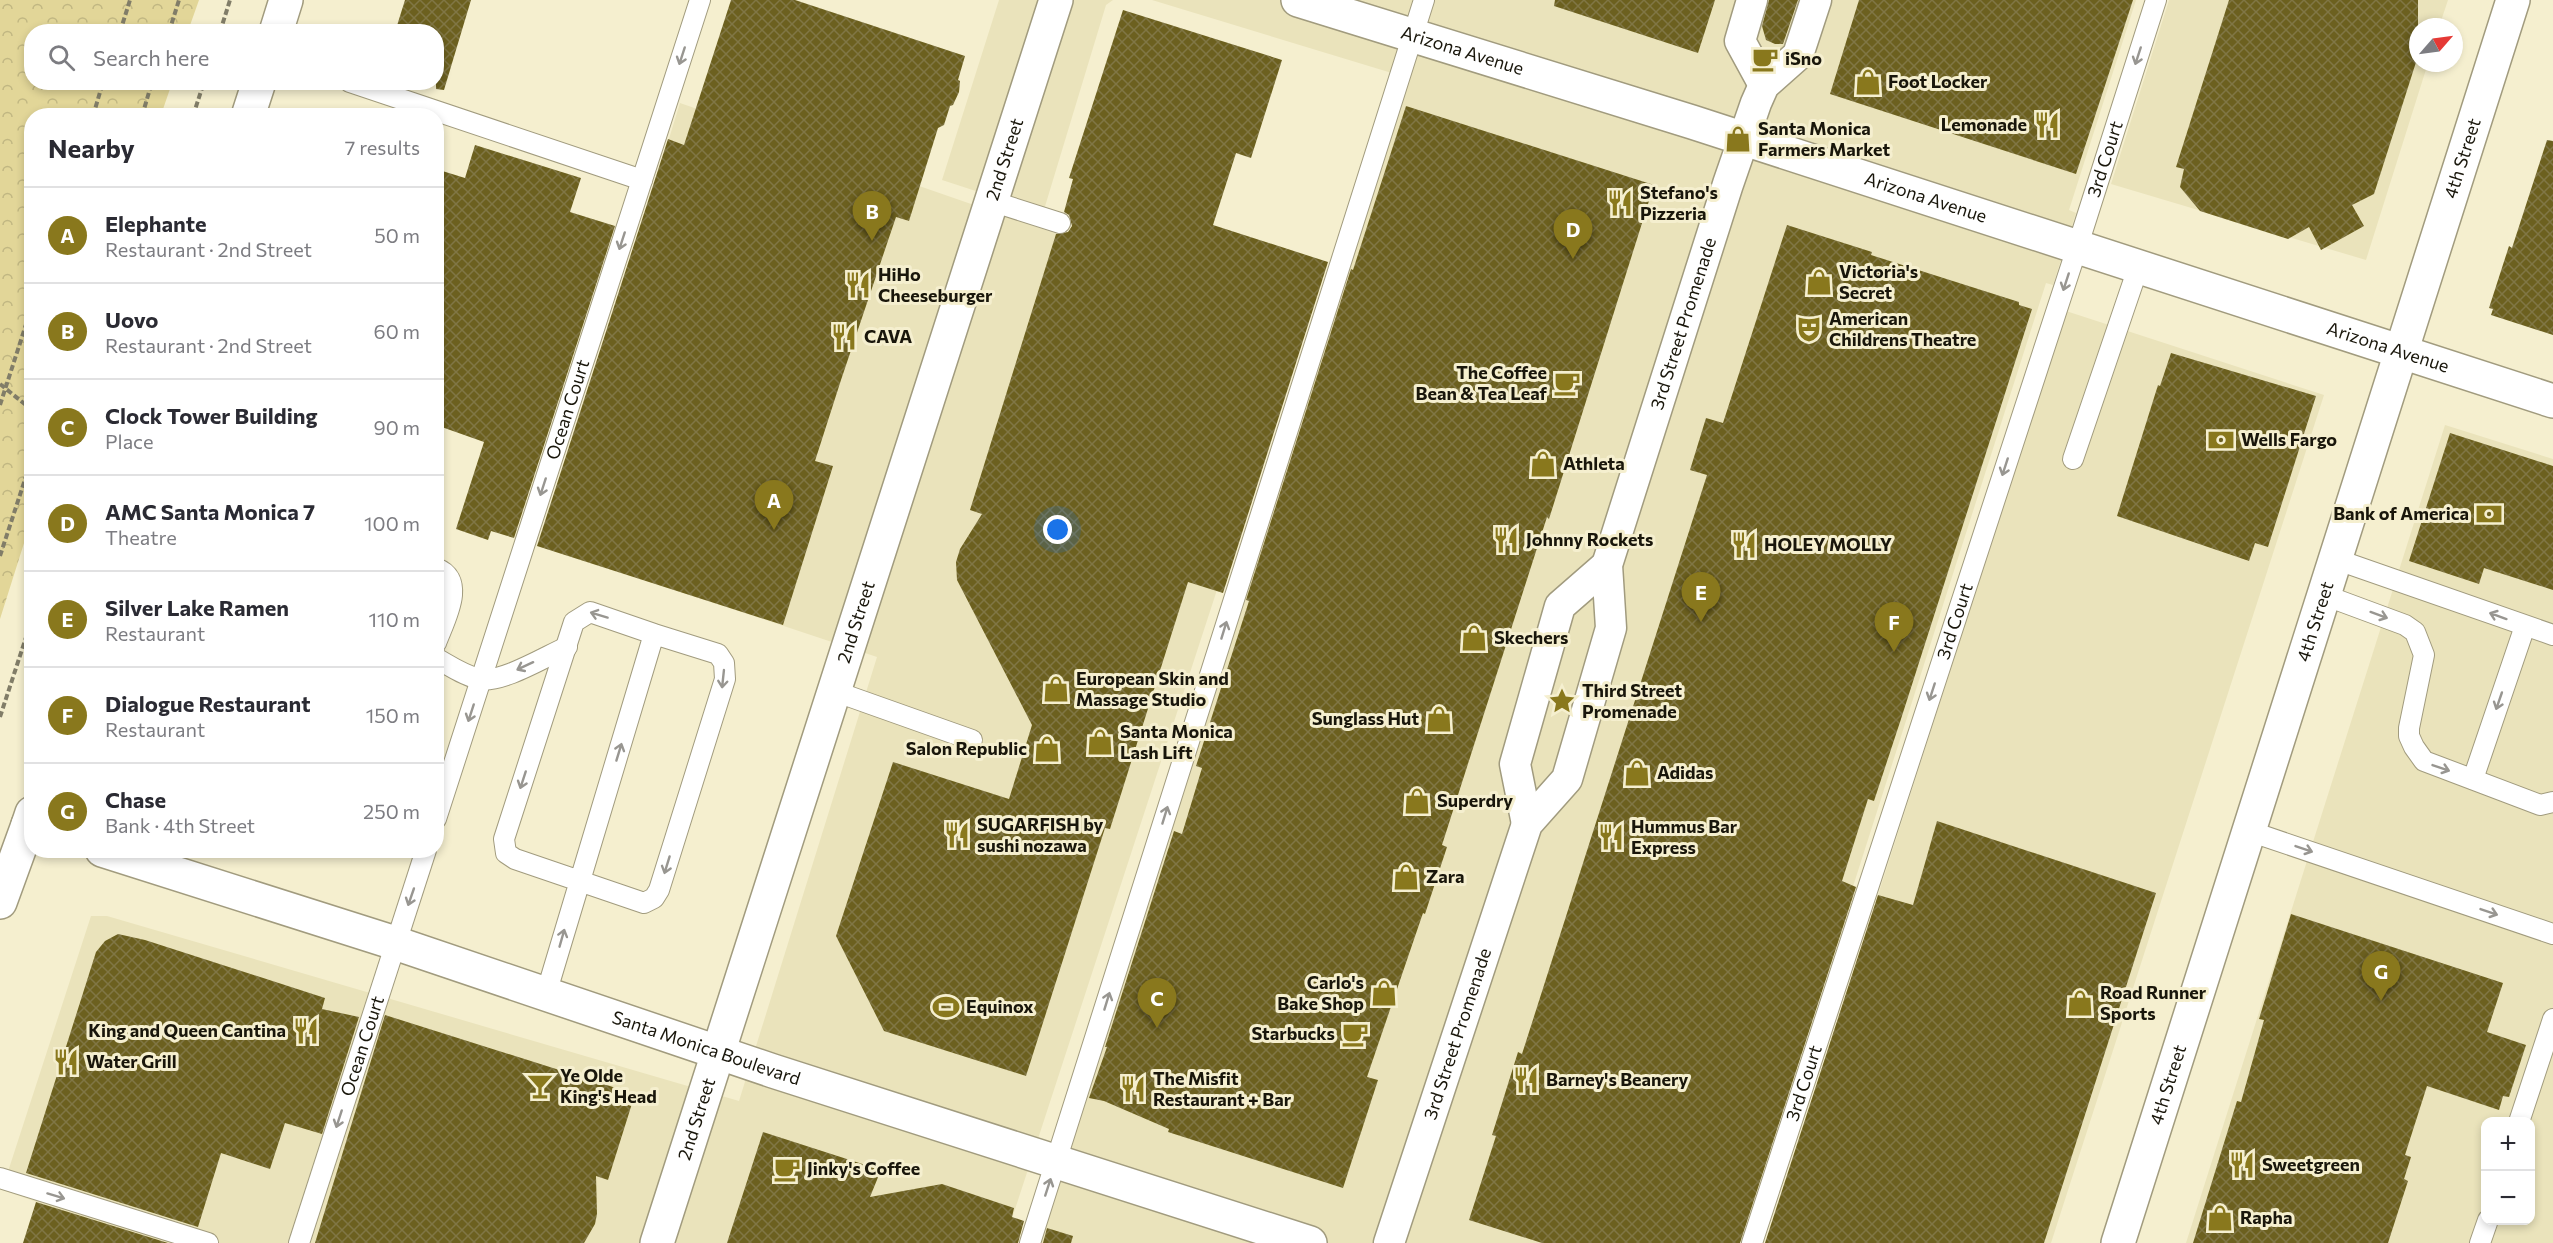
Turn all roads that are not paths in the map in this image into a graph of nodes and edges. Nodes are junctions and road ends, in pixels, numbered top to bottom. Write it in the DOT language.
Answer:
graph roads {
  1 [pos="286,0"];
  2 [pos="700,0"];
  3 [pos="1056,0"];
  4 [pos="1298,0"];
  5 [pos="1424,0"];
  6 [pos="1752,0"];
  7 [pos="1816,0"];
  8 [pos="2156,0"];
  9 [pos="2513,0"];
  10 [pos="278,24"];
  11 [pos="1412,35"];
  12 [pos="1764,85"];
  13 [pos="256,90"];
  14 [pos="374,90"];
  15 [pos="251,108"];
  16 [pos="427,108"];
  17 [pos="444,114"];
  18 [pos="1744,140"];
  19 [pos="642,180"];
  20 [pos="991,201"];
  21 [pos="1060,223"];
  22 [pos="2077,248"];
  23 [pos="2138,268"];
  24 [pos="2402,351"];
  25 [pos="2553,401"];
  26 [pos="2073,459"];
  27 [pos="2336,559"];
  28 [pos="1607,565"];
  29 [pos="444,574"];
  30 [pos="2324,595"];
  31 [pos="444,620"];
  32 [pos="2525,626"];
  33 [pos="654,634"];
  34 [pos="2553,635"];
  35 [pos="567,647"];
  36 [pos="444,663"];
  37 [pos="481,680"];
  38 [pos="834,691"];
  39 [pos="972,740"];
  40 [pos="2472,779"];
  41 [pos="444,794"];
  42 [pos="2553,802"];
  43 [pos="1527,824"];
  44 [pos="2249,831"];
  45 [pos="24,837"];
  46 [pos="127,858"];
  47 [pos="423,858"];
  48 [pos="578,882"];
  49 [pos="0,902"];
  50 [pos="2553,934"];
  51 [pos="395,943"];
  52 [pos="546,994"];
  53 [pos="2553,1019"];
  54 [pos="718,1053"];
  55 [pos="2545,1069"];
  56 [pos="2521,1117"];
  57 [pos="1056,1161"];
  58 [pos="0,1178"];
  59 [pos="2487,1225"];
  60 [pos="208,1243"];
  61 [pos="299,1243"];
  62 [pos="657,1243"];
  63 [pos="1030,1243"];
  64 [pos="1310,1243"];
  65 [pos="1389,1243"];
  66 [pos="1752,1243"];
  67 [pos="2118,1243"];
  68 [pos="2480,1243"];
  1 -- 10 [label="street"];
  2 -- 19 [label="lane, Ocean Court, one-way"];
  3 -- 20 [label="street, 2nd Street"];
  4 -- 11 [label="street, Arizona Avenue"];
  5 -- 11 [label="lane"];
  6 -- 12 [label="street"];
  7 -- 12 [label="street, 3rd Street Promenade"];
  8 -- 22 [label="lane, 3rd Court, one-way"];
  9 -- 24 [label="street, 4th Street"];
  11 -- 18 [label="street, Arizona Avenue"];
  57 -- 11 [label="lane, one-way"];
  12 -- 18 [label="street, 3rd Street Promenade"];
  13 -- 15 [label="street"];
  14 -- 16 [label="lane"];
  17 -- 19 [label="lane"];
  18 -- 22 [label="street, Arizona Avenue"];
  18 -- 28 [label="street, 3rd Street Promenade"];
  19 -- 37 [label="lane, Ocean Court, one-way"];
  20 -- 21 [label="lane"];
  20 -- 38 [label="street, 2nd Street"];
  22 -- 23 [label="street, Arizona Avenue"];
  22 -- 66 [label="lane, 3rd Court, one-way"];
  23 -- 24 [label="street, Arizona Avenue"];
  23 -- 26 [label="lane"];
  24 -- 25 [label="street, Arizona Avenue"];
  24 -- 27 [label="street, 4th Street"];
  27 -- 30 [label="street, 4th Street"];
  32 -- 27 [label="lane, one-way"];
  28 -- 43 [label="street, 3rd Street Promenade"];
  28 -- 43 [label="street, 3rd Street Promenade"];
  29 -- 31 [label="lane"];
  30 -- 40 [label="lane, one-way"];
  30 -- 44 [label="street, 4th Street"];
  32 -- 34 [label="lane"];
  32 -- 40 [label="lane, one-way"];
  33 -- 35 [label="lane, one-way"];
  48 -- 33 [label="lane, one-way"];
  33 -- 48 [label="lane, one-way"];
  35 -- 37 [label="lane, one-way"];
  35 -- 48 [label="lane, one-way"];
  36 -- 37 [label="lane"];
  37 -- 41 [label="lane, Ocean Court, one-way"];
  38 -- 39 [label="lane"];
  38 -- 54 [label="street, 2nd Street"];
  40 -- 42 [label="lane"];
  43 -- 65 [label="street, 3rd Street Promenade"];
  44 -- 50 [label="lane, one-way"];
  44 -- 67 [label="street, 4th Street"];
  45 -- 49 [label="street"];
  46 -- 51 [label="street, Santa Monica Boulevard"];
  47 -- 51 [label="lane, Ocean Court, one-way"];
  52 -- 48 [label="lane, one-way"];
  51 -- 52 [label="street, Santa Monica Boulevard"];
  51 -- 61 [label="lane, Ocean Court, one-way"];
  52 -- 54 [label="street, Santa Monica Boulevard"];
  53 -- 55 [label="lane"];
  54 -- 57 [label="street, Santa Monica Boulevard"];
  54 -- 62 [label="street, 2nd Street"];
  55 -- 56 [label="lane"];
  63 -- 57 [label="lane, one-way"];
  57 -- 64 [label="street, Santa Monica Boulevard"];
  58 -- 60 [label="lane, one-way"];
  59 -- 68 [label="lane"];
}
